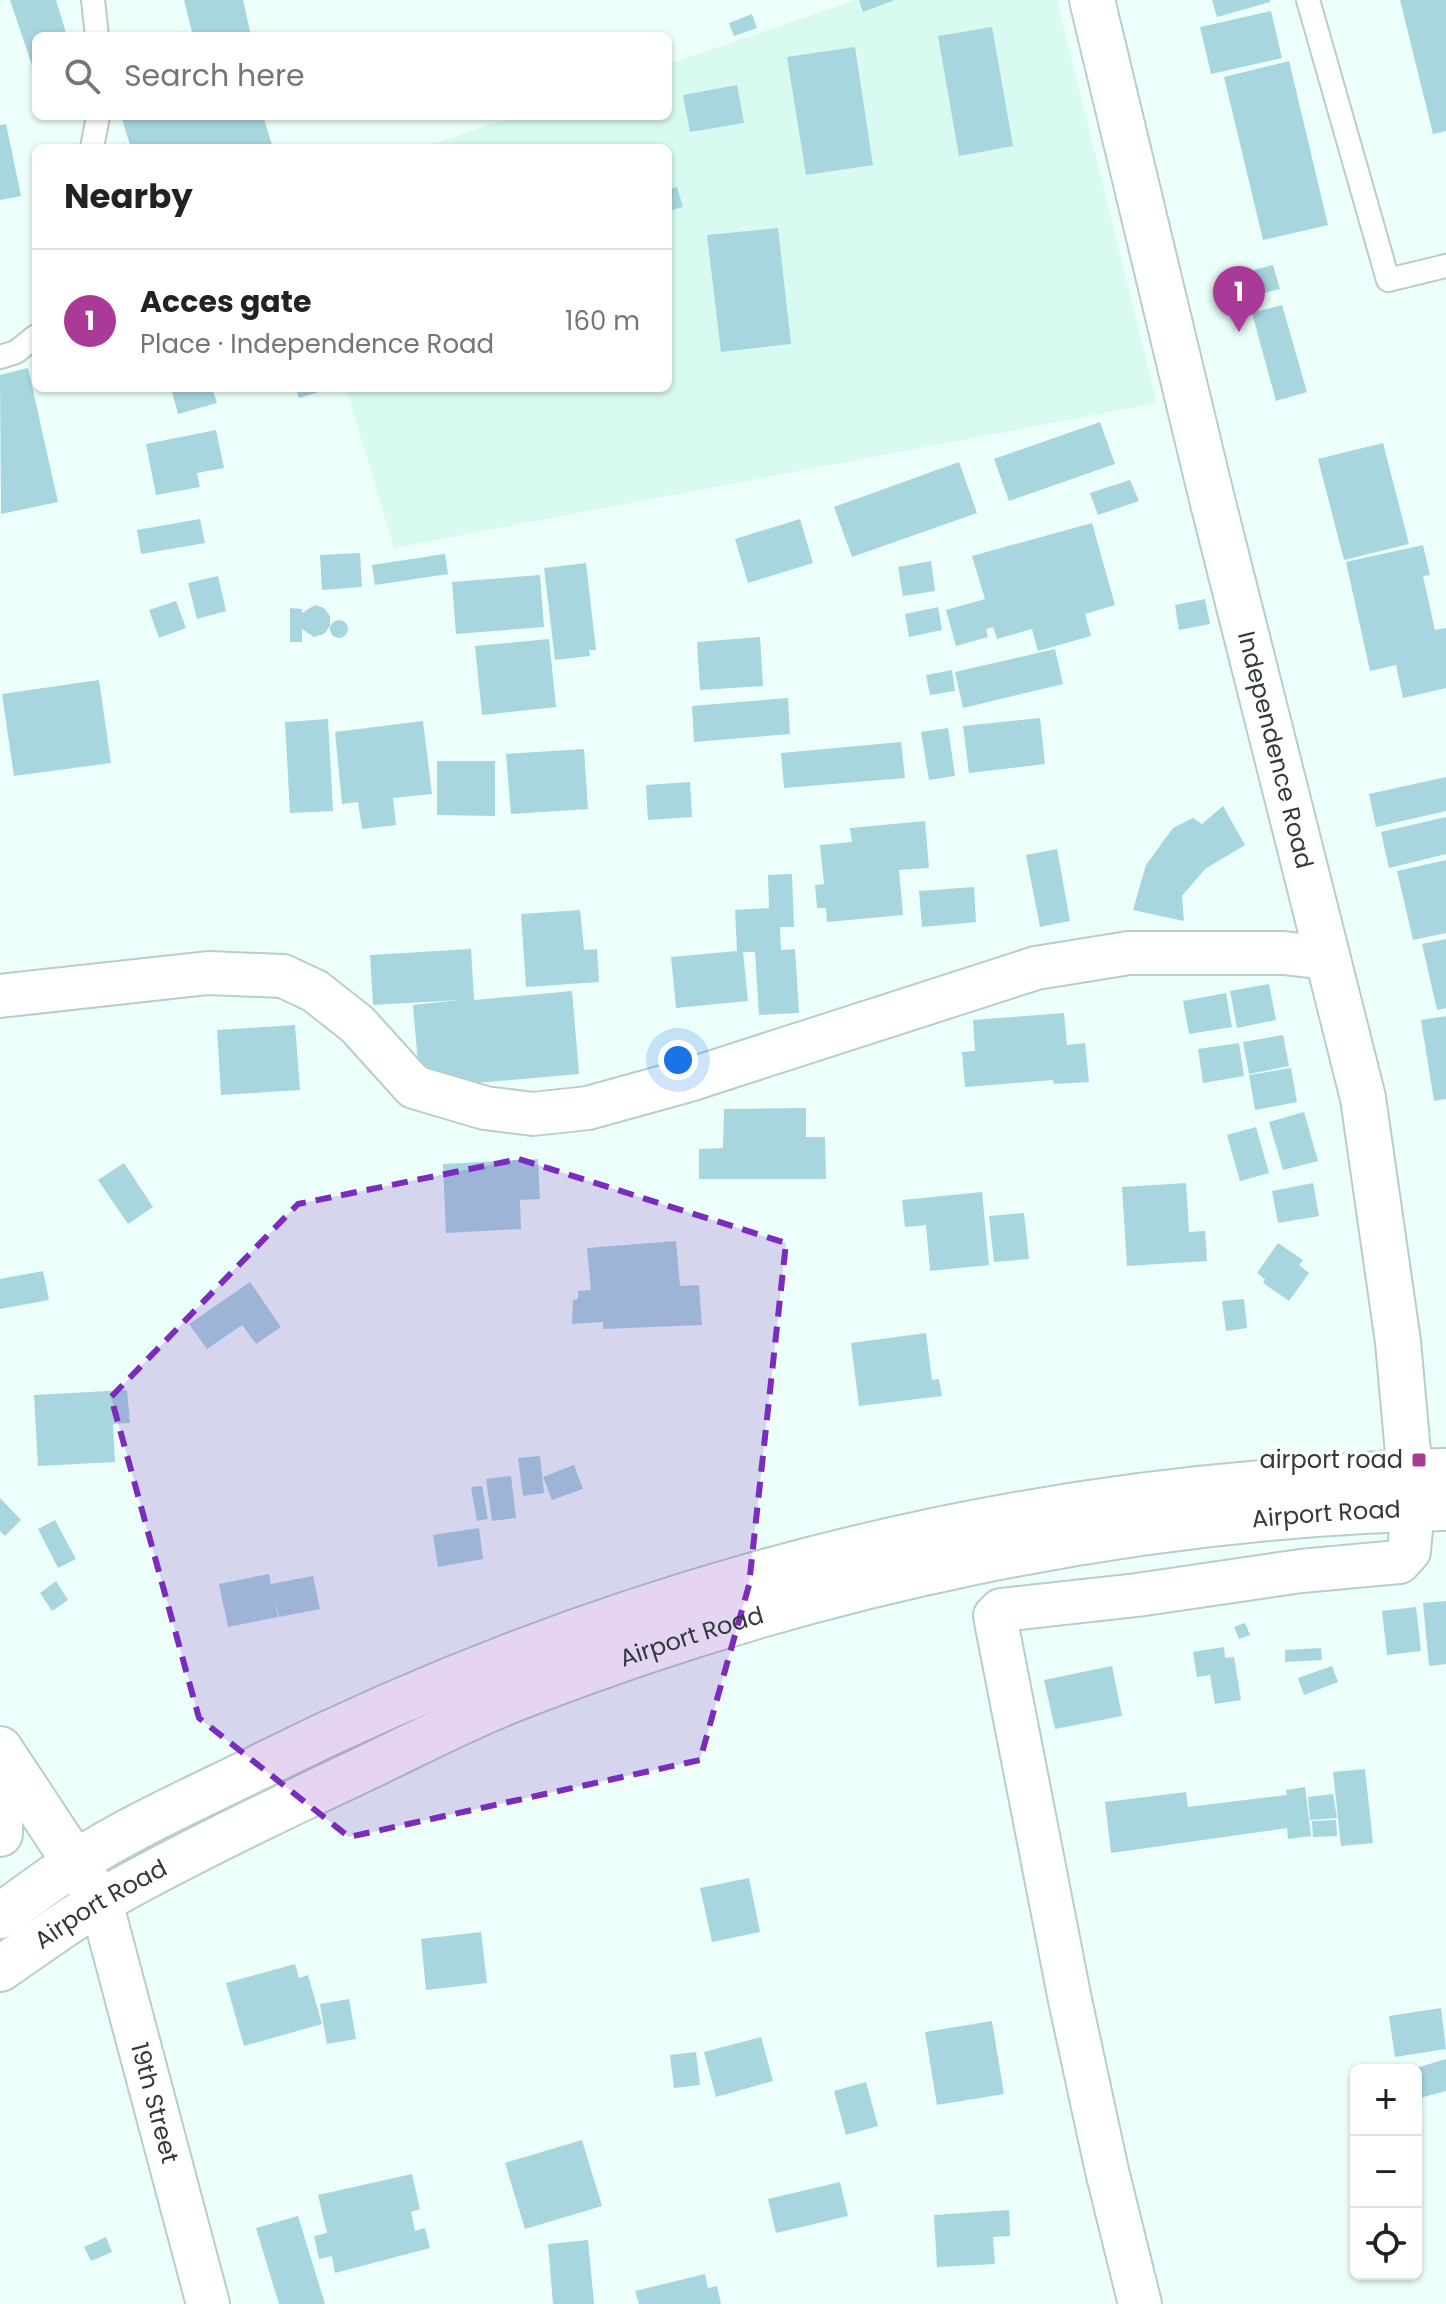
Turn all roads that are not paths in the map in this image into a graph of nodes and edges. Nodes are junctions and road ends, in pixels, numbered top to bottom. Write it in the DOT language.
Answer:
graph roads {
  1 [pos="93,0"];
  2 [pos="1092,0"];
  3 [pos="1308,0"];
  4 [pos="97,32"];
  5 [pos="97,120"];
  6 [pos="93,144"];
  7 [pos="1446,266"];
  8 [pos="32,339"];
  9 [pos="0,357"];
  10 [pos="1326,958"];
  11 [pos="0,996"];
  12 [pos="1429,1490"];
  13 [pos="0,1749"];
  14 [pos="0,1800"];
  15 [pos="0,1834"];
  16 [pos="77,1861"];
  17 [pos="101,1902"];
  18 [pos="0,1916"];
  19 [pos="0,1969"];
  20 [pos="208,2304"];
  21 [pos="1140,2304"];
  1 -- 4 [label="lane"];
  2 -- 10 [label="main road, Independence Road"];
  3 -- 7 [label="lane"];
  5 -- 6 [label="lane"];
  8 -- 9 [label="lane"];
  10 -- 11 [label="street"];
  10 -- 12 [label="main road, Independence Road"];
  12 -- 16 [label="main road, Airport Road"];
  12 -- 17 [label="main road, Airport Road"];
  12 -- 21 [label="street"];
  13 -- 16 [label="main road"];
  14 -- 15 [label="main road"];
  16 -- 17 [label="main road"];
  16 -- 18 [label="main road, Airport Road"];
  17 -- 19 [label="main road, Airport Road"];
  17 -- 20 [label="street, 19th Street"];
}
